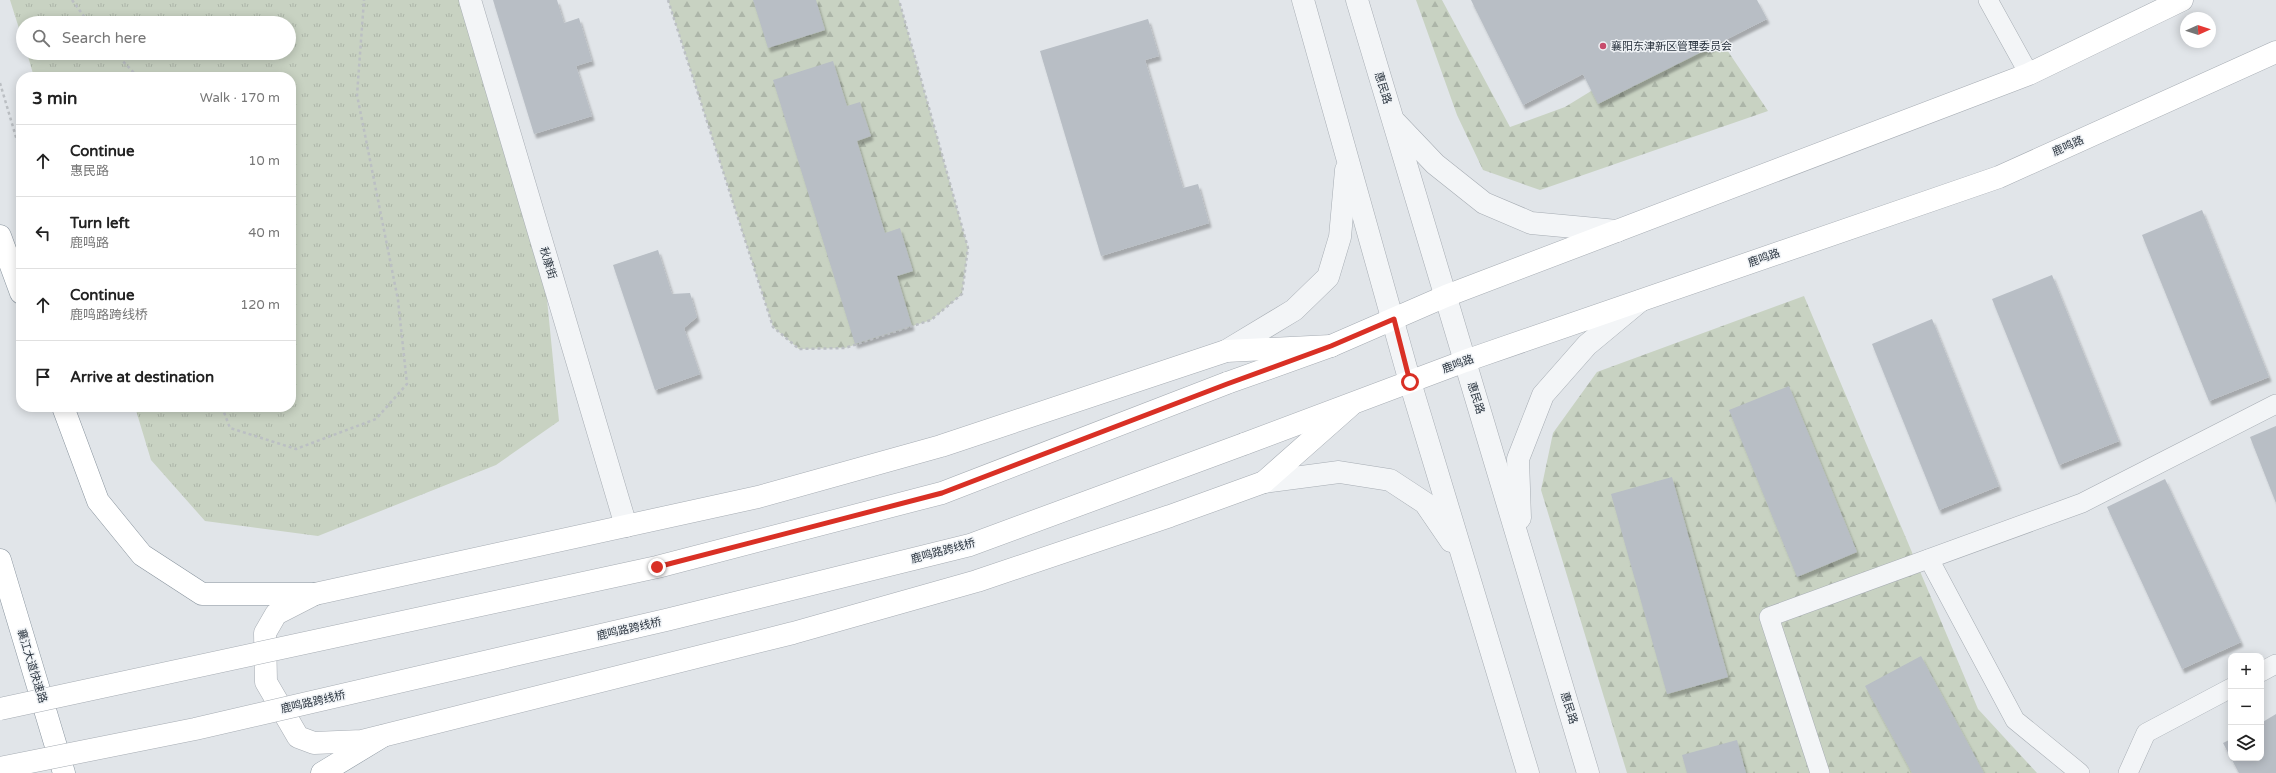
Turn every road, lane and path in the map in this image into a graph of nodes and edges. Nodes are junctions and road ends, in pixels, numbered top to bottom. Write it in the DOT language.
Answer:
graph roads {
  1 [pos="72,0"];
  2 [pos="364,0"];
  3 [pos="470,0"];
  4 [pos="668,0"];
  5 [pos="899,0"];
  6 [pos="1303,0"];
  7 [pos="1357,0"];
  8 [pos="1988,0"];
  9 [pos="2182,0"];
  10 [pos="84,16"];
  11 [pos="2276,52"];
  12 [pos="122,60"];
  13 [pos="133,72"];
  14 [pos="2029,74"];
  15 [pos="0,83"];
  16 [pos="1393,120"];
  17 [pos="16,137"];
  18 [pos="1347,155"];
  19 [pos="1617,231"];
  20 [pos="0,236"];
  21 [pos="16,279"];
  22 [pos="1446,296"];
  23 [pos="1640,301"];
  24 [pos="1394,319"];
  25 [pos="1331,346"];
  26 [pos="1226,350"];
  27 [pos="1465,361"];
  28 [pos="1410,382"];
  29 [pos="2276,404"];
  30 [pos="1350,406"];
  31 [pos="65,412"];
  32 [pos="224,412"];
  33 [pos="1244,444"];
  34 [pos="1264,482"];
  35 [pos="626,526"];
  36 [pos="1522,549"];
  37 [pos="1463,557"];
  38 [pos="1930,559"];
  39 [pos="0,560"];
  40 [pos="315,594"];
  41 [pos="2276,664"];
  42 [pos="2264,670"];
  43 [pos="2229,689"];
  44 [pos="0,709"];
  45 [pos="383,736"];
  46 [pos="0,768"];
  47 [pos="64,773"];
  48 [pos="322,773"];
  49 [pos="1528,773"];
  50 [pos="1588,773"];
  51 [pos="1820,773"];
  52 [pos="2080,773"];
  53 [pos="2128,773"];
  1 -- 10 [label="path"];
  2 -- 32 [label="path"];
  3 -- 35 [label="street, 秋康街"];
  4 -- 5 [label="path"];
  6 -- 18 [label="street"];
  7 -- 16 [label="street, 惠民路"];
  8 -- 14 [label="lane"];
  9 -- 14 [label="main road"];
  11 -- 23 [label="main road, 鹿鸣路"];
  12 -- 13 [label="path"];
  14 -- 19 [label="main road"];
  15 -- 17 [label="path"];
  16 -- 19 [label="street"];
  16 -- 22 [label="street, 惠民路"];
  18 -- 24 [label="street"];
  18 -- 26 [label="street"];
  19 -- 22 [label="main road"];
  20 -- 21 [label="main road"];
  22 -- 24 [label="main road"];
  22 -- 27 [label="street, 惠民路"];
  23 -- 27 [label="main road, 鹿鸣路"];
  23 -- 36 [label="street"];
  24 -- 25 [label="main road"];
  24 -- 28 [label="street"];
  25 -- 26 [label="main road"];
  25 -- 44 [label="main road, bridge"];
  26 -- 35 [label="main road"];
  27 -- 28 [label="main road, 鹿鸣路"];
  27 -- 36 [label="street, 惠民路"];
  28 -- 30 [label="main road, 鹿鸣路"];
  28 -- 37 [label="street"];
  29 -- 38 [label="lane"];
  30 -- 33 [label="main road, 鹿鸣路"];
  30 -- 34 [label="main road"];
  31 -- 40 [label="main road"];
  33 -- 46 [label="main road, 鹿鸣路跨线桥, bridge"];
  34 -- 37 [label="street"];
  34 -- 45 [label="main road"];
  35 -- 40 [label="main road"];
  36 -- 50 [label="street, 惠民路"];
  37 -- 49 [label="street"];
  38 -- 51 [label="lane"];
  38 -- 52 [label="lane"];
  39 -- 47 [label="main road, 襄江大道快速路"];
  40 -- 45 [label="main road"];
  41 -- 42 [label="lane"];
  43 -- 53 [label="lane"];
  45 -- 48 [label="main road"];
}
